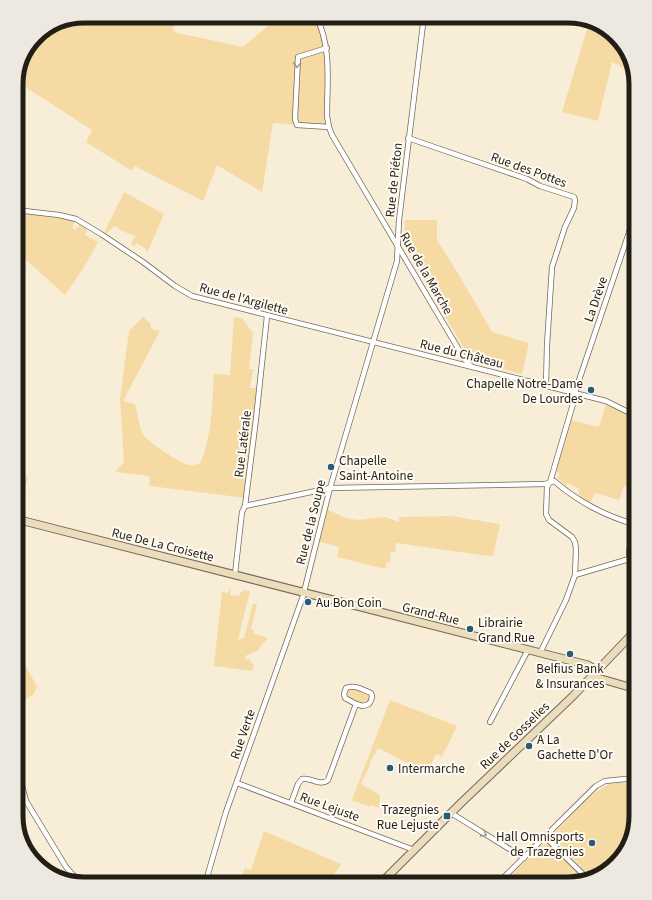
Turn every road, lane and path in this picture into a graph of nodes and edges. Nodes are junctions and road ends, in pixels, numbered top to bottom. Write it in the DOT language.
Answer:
graph roads {
  1 [pos="320,23"];
  2 [pos="423,23"];
  3 [pos="327,48"];
  4 [pos="328,127"];
  5 [pos="408,138"];
  6 [pos="23,211"];
  7 [pos="629,233"];
  8 [pos="399,248"];
  9 [pos="268,316"];
  10 [pos="374,343"];
  11 [pos="472,367"];
  12 [pos="546,386"];
  13 [pos="575,392"];
  14 [pos="574,399"];
  15 [pos="573,404"];
  16 [pos="629,412"];
  17 [pos="550,482"];
  18 [pos="330,488"];
  19 [pos="245,506"];
  20 [pos="23,521"];
  21 [pos="629,523"];
  22 [pos="629,558"];
  23 [pos="235,574"];
  24 [pos="574,575"];
  25 [pos="304,593"];
  26 [pos="629,637"];
  27 [pos="528,650"];
  28 [pos="540,653"];
  29 [pos="595,673"];
  30 [pos="629,687"];
  31 [pos="356,704"];
  32 [pos="490,722"];
  33 [pos="629,778"];
  34 [pos="237,783"];
  35 [pos="23,790"];
  36 [pos="291,803"];
  37 [pos="451,813"];
  38 [pos="545,837"];
  39 [pos="414,850"];
  40 [pos="524,858"];
  41 [pos="584,875"];
  42 [pos="74,876"];
  43 [pos="208,877"];
  44 [pos="387,877"];
  45 [pos="504,877"];
  1 -- 3 [label="street, Rue de la Marche"];
  2 -- 5 [label="street, Rue de Piéton"];
  3 -- 4 [label="street, Rue de la Marche"];
  3 -- 4 [label="street, one-way"];
  4 -- 8 [label="street, Rue de la Marche"];
  5 -- 8 [label="street, Rue de Piéton"];
  5 -- 12 [label="street, Rue des Pottes"];
  6 -- 9 [label="street, Rue de l'Argilette"];
  7 -- 13 [label="street, La Drève"];
  8 -- 10 [label="street, Rue de Piéton"];
  8 -- 11 [label="street, Rue de la Marche"];
  9 -- 10 [label="street, Rue de l'Argilette"];
  9 -- 19 [label="street, Rue Latérale"];
  10 -- 11 [label="street, Rue du Château"];
  10 -- 18 [label="street, Rue de la Soupe"];
  11 -- 12 [label="street, Rue du Château"];
  12 -- 13 [label="street, Rue du Château"];
  13 -- 14 [label="street, La Drève"];
  13 -- 16 [label="street, Rue du Château"];
  15 -- 17 [label="street"];
  17 -- 18 [label="street"];
  17 -- 21 [label="street"];
  17 -- 24 [label="street"];
  18 -- 19 [label="street"];
  18 -- 25 [label="street, Rue de la Soupe"];
  19 -- 23 [label="street, Rue Latérale"];
  20 -- 23 [label="main road, Rue De La Croisette"];
  22 -- 24 [label="street"];
  23 -- 25 [label="main road, Rue De La Croisette"];
  24 -- 28 [label="street"];
  25 -- 27 [label="main road, Grand-Rue"];
  25 -- 34 [label="street, Rue Verte"];
  26 -- 29 [label="main road, Rue de Gosselies"];
  27 -- 28 [label="main road, Grand-Rue"];
  27 -- 32 [label="street"];
  28 -- 29 [label="main road, Grand-Rue"];
  29 -- 30 [label="main road, Grand-Rue"];
  29 -- 37 [label="main road, Rue de Gosselies"];
  31 -- 31 [label="street"];
  31 -- 36 [label="street"];
  33 -- 38 [label="street"];
  34 -- 36 [label="street, Rue Lejuste"];
  34 -- 43 [label="street, Rue Verte"];
  35 -- 42 [label="street"];
  36 -- 39 [label="street, Rue Lejuste"];
  37 -- 39 [label="main road, Rue de Gosselies"];
  37 -- 40 [label="street, one-way"];
  38 -- 40 [label="street"];
  38 -- 41 [label="street"];
  39 -- 44 [label="main road, Rue de Gosselies"];
  40 -- 45 [label="street"];
}
